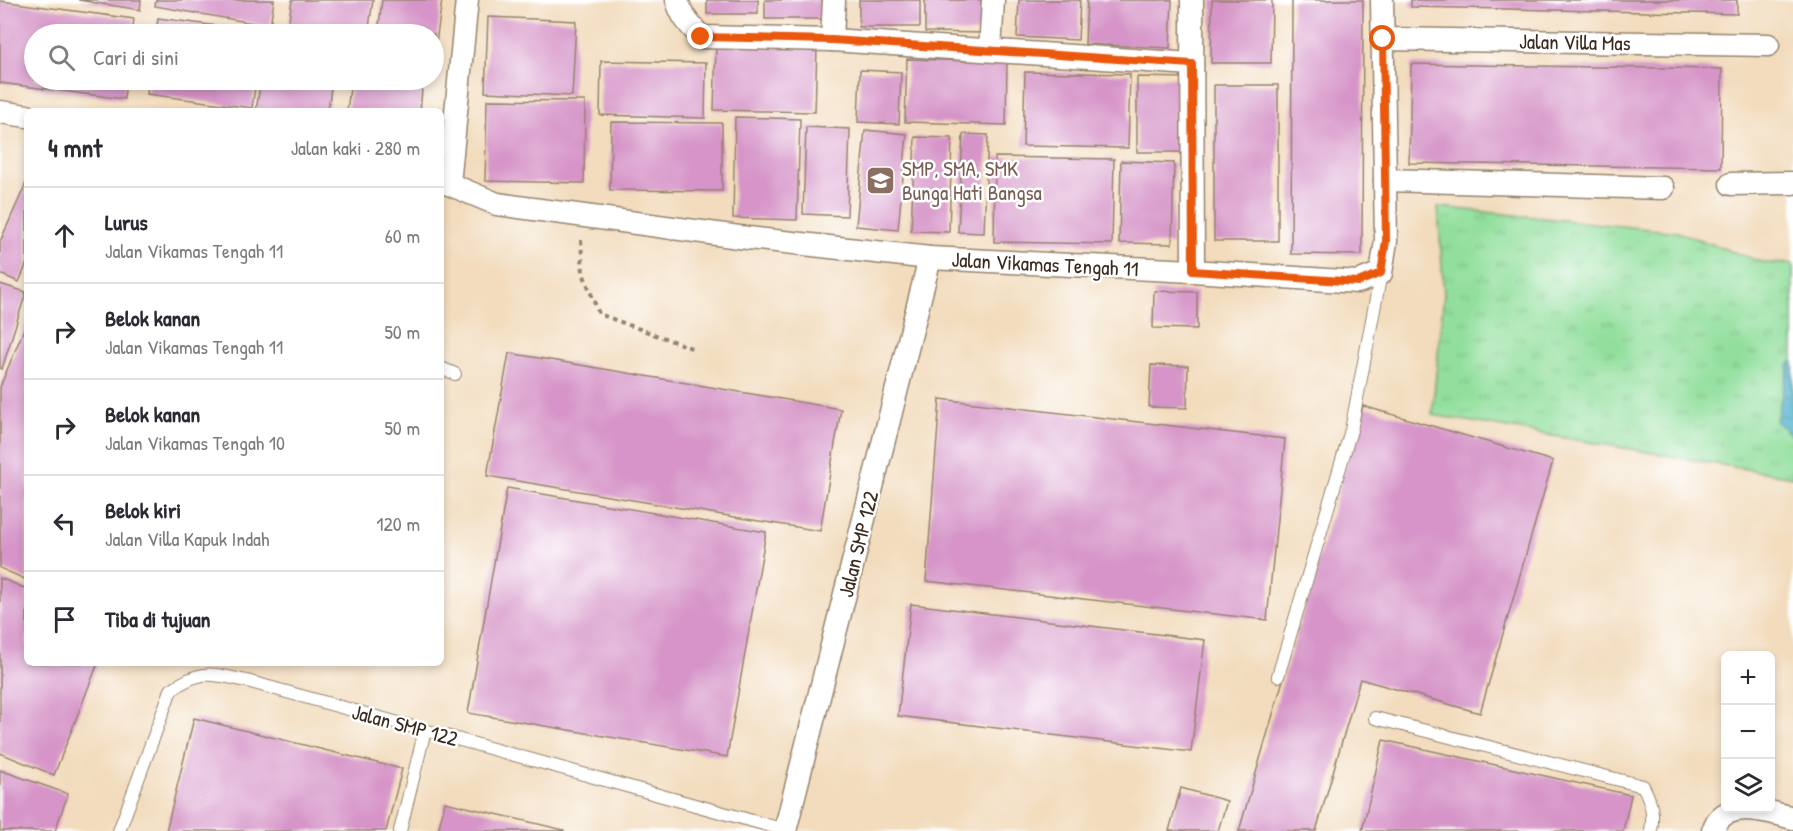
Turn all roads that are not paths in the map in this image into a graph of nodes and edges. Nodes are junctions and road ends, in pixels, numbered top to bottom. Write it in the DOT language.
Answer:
graph roads {
  1 [pos="467,0"];
  2 [pos="677,0"];
  3 [pos="834,0"];
  4 [pos="993,0"];
  5 [pos="1192,0"];
  6 [pos="1382,0"];
  7 [pos="1383,39"];
  8 [pos="832,40"];
  9 [pos="1768,45"];
  10 [pos="990,50"];
  11 [pos="1192,64"];
  12 [pos="0,111"];
  13 [pos="24,115"];
  14 [pos="1385,180"];
  15 [pos="445,183"];
  16 [pos="1793,183"];
  17 [pos="1731,184"];
  18 [pos="1663,188"];
  19 [pos="930,258"];
  20 [pos="1193,271"];
  21 [pos="1381,273"];
  22 [pos="444,369"];
  23 [pos="456,374"];
  24 [pos="1278,676"];
  25 [pos="1375,718"];
  26 [pos="425,730"];
  27 [pos="1793,818"];
  28 [pos="785,830"];
  29 [pos="119,831"];
  30 [pos="400,831"];
  31 [pos="1651,831"];
  32 [pos="1713,831"];
  1 -- 15 [label="street"];
  2 -- 8 [label="street"];
  3 -- 8 [label="street"];
  4 -- 10 [label="street"];
  5 -- 11 [label="street"];
  6 -- 7 [label="street"];
  7 -- 9 [label="street, Jalan Villa Mas"];
  7 -- 14 [label="street"];
  8 -- 10 [label="street"];
  10 -- 11 [label="street"];
  11 -- 20 [label="street"];
  12 -- 13 [label="street"];
  14 -- 18 [label="street"];
  14 -- 21 [label="street"];
  15 -- 19 [label="street, Jalan Vikamas Tengah 11"];
  16 -- 17 [label="street"];
  19 -- 20 [label="street, Jalan Vikamas Tengah 11"];
  19 -- 28 [label="street, Jalan SMP 122"];
  20 -- 21 [label="street, Jalan Vikamas Tengah 11"];
  21 -- 24 [label="lane"];
  22 -- 23 [label="lane"];
  25 -- 31 [label="lane"];
  26 -- 28 [label="lane, Jalan SMP 122"];
  26 -- 29 [label="lane, Jalan SMP 122"];
  26 -- 30 [label="lane"];
  27 -- 32 [label="street"];
}
